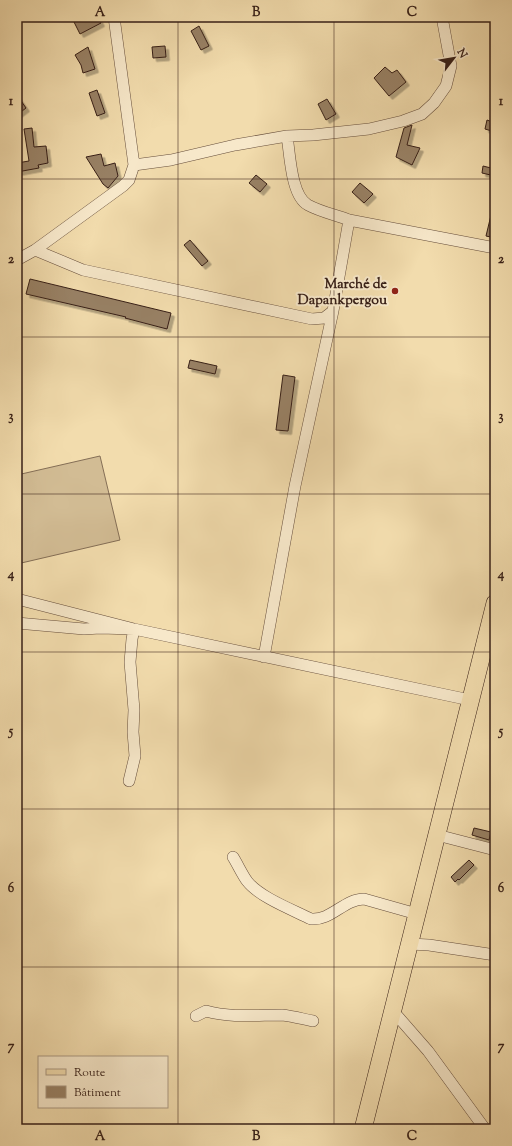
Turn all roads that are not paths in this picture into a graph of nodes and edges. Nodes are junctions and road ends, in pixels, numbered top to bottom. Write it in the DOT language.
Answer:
graph roads {
  1 [pos="114,17"];
  2 [pos="442,17"];
  3 [pos="287,136"];
  4 [pos="134,165"];
  5 [pos="349,220"];
  6 [pos="495,248"];
  7 [pos="35,250"];
  8 [pos="17,260"];
  9 [pos="333,310"];
  10 [pos="17,599"];
  11 [pos="495,603"];
  12 [pos="17,624"];
  13 [pos="134,629"];
  14 [pos="264,657"];
  15 [pos="470,700"];
  16 [pos="128,781"];
  17 [pos="437,834"];
  18 [pos="495,850"];
  19 [pos="234,857"];
  20 [pos="417,914"];
  21 [pos="410,944"];
  22 [pos="495,955"];
  23 [pos="393,1011"];
  24 [pos="196,1016"];
  25 [pos="313,1020"];
  26 [pos="363,1129"];
  27 [pos="485,1129"];
  1 -- 4 [label="street"];
  2 -- 3 [label="street"];
  3 -- 4 [label="street"];
  3 -- 5 [label="street"];
  4 -- 7 [label="street"];
  5 -- 6 [label="street"];
  5 -- 9 [label="street"];
  7 -- 8 [label="street"];
  7 -- 9 [label="street"];
  9 -- 14 [label="street"];
  10 -- 13 [label="street"];
  11 -- 15 [label="main road"];
  12 -- 13 [label="street"];
  13 -- 14 [label="street"];
  13 -- 16 [label="street"];
  14 -- 15 [label="street"];
  15 -- 17 [label="main road"];
  17 -- 18 [label="street"];
  17 -- 20 [label="main road"];
  19 -- 20 [label="street"];
  20 -- 21 [label="main road"];
  21 -- 22 [label="street"];
  21 -- 23 [label="main road"];
  23 -- 26 [label="main road"];
  23 -- 27 [label="street"];
  24 -- 25 [label="street"];
}
